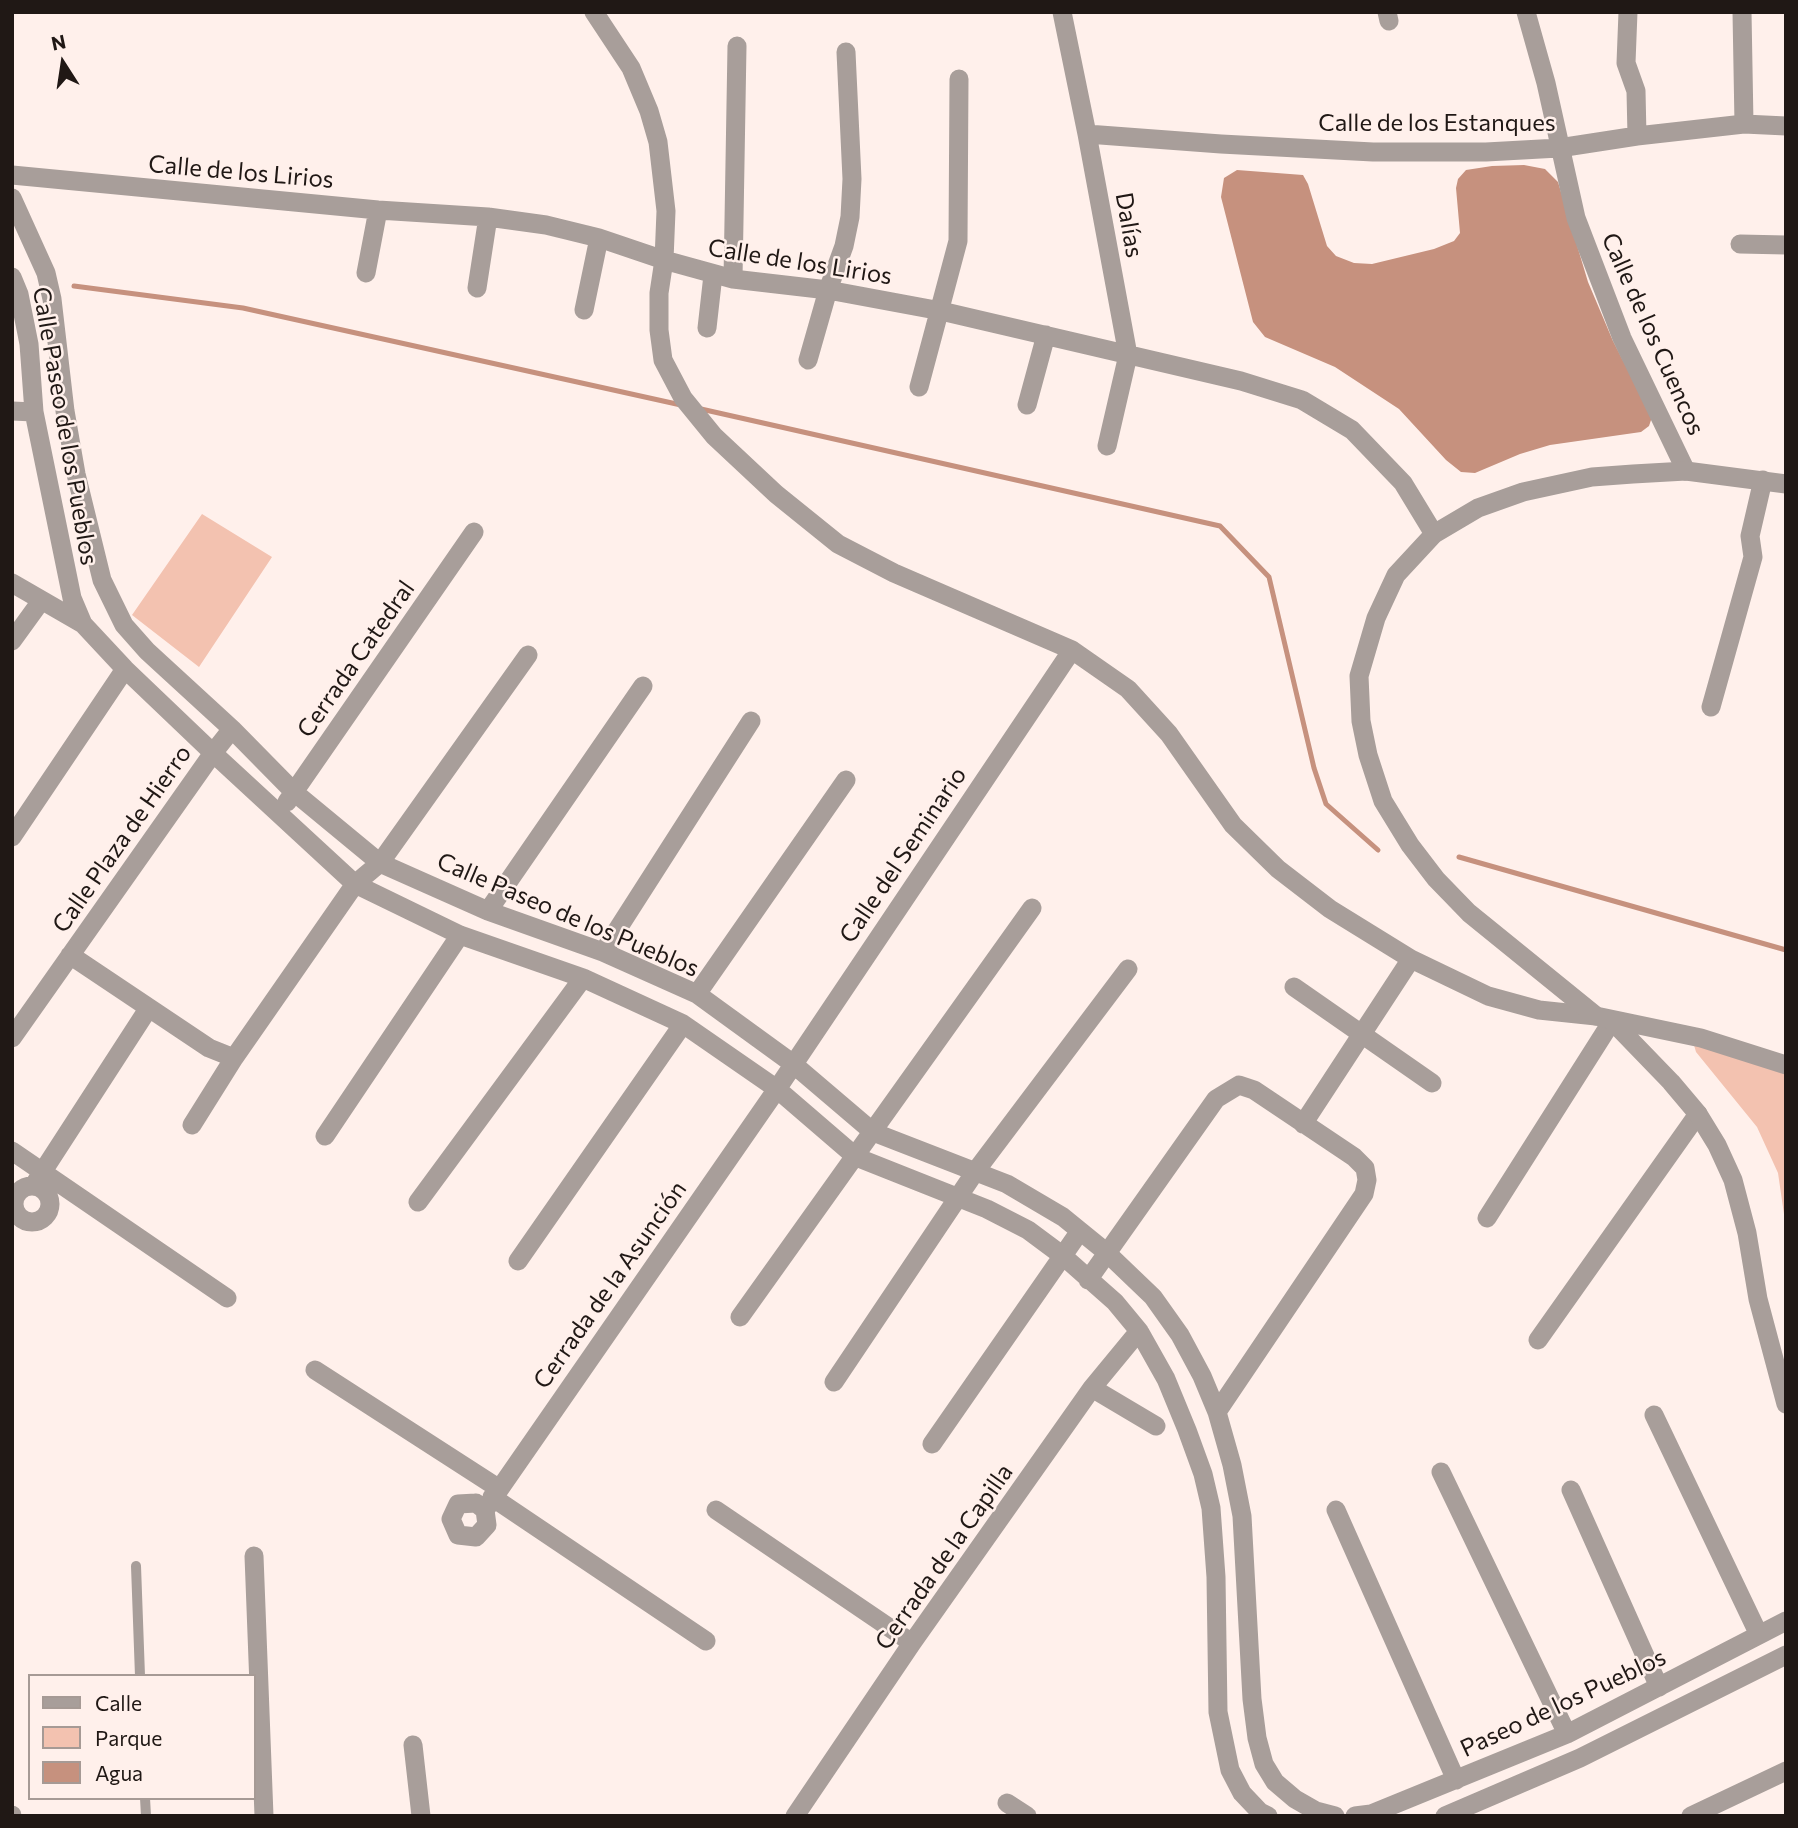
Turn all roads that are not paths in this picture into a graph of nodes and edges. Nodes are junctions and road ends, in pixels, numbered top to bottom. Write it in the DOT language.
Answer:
graph roads {
  1 [pos="594,12"];
  2 [pos="1062,12"];
  3 [pos="1526,12"];
  4 [pos="1628,12"];
  5 [pos="1742,12"];
  6 [pos="737,46"];
  7 [pos="846,52"];
  8 [pos="960,79"];
  9 [pos="1744,124"];
  10 [pos="1786,126"];
  11 [pos="1087,134"];
  12 [pos="1637,136"];
  13 [pos="1559,148"];
  14 [pos="12,175"];
  15 [pos="12,198"];
  16 [pos="378,210"];
  17 [pos="488,217"];
  18 [pos="599,238"];
  19 [pos="1740,244"];
  20 [pos="1786,245"];
  21 [pos="664,260"];
  22 [pos="366,273"];
  23 [pos="713,275"];
  24 [pos="12,277"];
  25 [pos="733,279"];
  26 [pos="477,288"];
  27 [pos="828,290"];
  28 [pos="584,310"];
  29 [pos="941,311"];
  30 [pos="707,328"];
  31 [pos="1046,335"];
  32 [pos="57,342"];
  33 [pos="29,344"];
  34 [pos="1128,355"];
  35 [pos="808,360"];
  36 [pos="919,387"];
  37 [pos="1027,405"];
  38 [pos="12,411"];
  39 [pos="33,412"];
  40 [pos="1107,446"];
  41 [pos="1686,471"];
  42 [pos="1763,480"];
  43 [pos="1786,484"];
  44 [pos="474,532"];
  45 [pos="1434,534"];
  46 [pos="12,583"];
  47 [pos="41,601"];
  48 [pos="83,624"];
  49 [pos="12,641"];
  50 [pos="1072,650"];
  51 [pos="528,655"];
  52 [pos="125,669"];
  53 [pos="643,686"];
  54 [pos="1711,707"];
  55 [pos="751,721"];
  56 [pos="232,729"];
  57 [pos="213,753"];
  58 [pos="846,780"];
  59 [pos="294,792"];
  60 [pos="279,814"];
  61 [pos="12,837"];
  62 [pos="380,863"];
  63 [pos="355,884"];
  64 [pos="1032,908"];
  65 [pos="488,911"];
  66 [pos="460,935"];
  67 [pos="603,952"];
  68 [pos="70,955"];
  69 [pos="1411,959"];
  70 [pos="1128,969"];
  71 [pos="583,978"];
  72 [pos="1294,987"];
  73 [pos="696,994"];
  74 [pos="148,1009"];
  75 [pos="1604,1018"];
  76 [pos="683,1024"];
  77 [pos="1362,1034"];
  78 [pos="12,1038"];
  79 [pos="234,1058"];
  80 [pos="792,1063"];
  81 [pos="1786,1065"];
  82 [pos="1432,1083"];
  83 [pos="777,1089"];
  84 [pos="1699,1114"];
  85 [pos="1303,1124"];
  86 [pos="192,1125"];
  87 [pos="873,1132"];
  88 [pos="325,1136"];
  89 [pos="12,1152"];
  90 [pos="856,1157"];
  91 [pos="975,1172"];
  92 [pos="39,1179"];
  93 [pos="958,1199"];
  94 [pos="418,1202"];
  95 [pos="1487,1218"];
  96 [pos="1080,1231"];
  97 [pos="1106,1252"];
  98 [pos="1063,1256"];
  99 [pos="518,1261"];
  100 [pos="1088,1280"];
  101 [pos="228,1298"];
  102 [pos="740,1317"];
  103 [pos="1139,1331"];
  104 [pos="1538,1340"];
  105 [pos="315,1370"];
  106 [pos="834,1382"];
  107 [pos="1092,1388"];
  108 [pos="1786,1404"];
  109 [pos="1217,1412"];
  110 [pos="1654,1415"];
  111 [pos="1156,1426"];
  112 [pos="932,1444"];
  113 [pos="1441,1472"];
  114 [pos="1571,1490"];
  115 [pos="492,1498"];
  116 [pos="716,1510"];
  117 [pos="1336,1510"];
  118 [pos="254,1556"];
  119 [pos="136,1566"];
  120 [pos="1786,1621"];
  121 [pos="1759,1635"];
  122 [pos="706,1641"];
  123 [pos="912,1643"];
  124 [pos="1786,1655"];
  125 [pos="140,1674"];
  126 [pos="1659,1687"];
  127 [pos="1567,1734"];
  128 [pos="413,1745"];
  129 [pos="1786,1771"];
  130 [pos="1456,1780"];
  131 [pos="1007,1802"];
  132 [pos="1475,1810"];
  133 [pos="264,1816"];
  134 [pos="421,1816"];
  135 [pos="795,1816"];
  136 [pos="1027,1816"];
  137 [pos="1268,1816"];
  138 [pos="1335,1816"];
  139 [pos="1355,1816"];
  140 [pos="1445,1816"];
  141 [pos="1691,1816"];
  1 -- 21 [label="street"];
  2 -- 11 [label="street, Dalías"];
  3 -- 13 [label="street, Calle de los Cuencos"];
  4 -- 12 [label="street"];
  5 -- 9 [label="street"];
  6 -- 25 [label="street"];
  7 -- 27 [label="street"];
  8 -- 29 [label="street"];
  9 -- 10 [label="street, Calle de los Estanques"];
  9 -- 12 [label="street, Calle de los Estanques"];
  11 -- 13 [label="street, Calle de los Estanques"];
  11 -- 34 [label="street, Dalías"];
  12 -- 13 [label="street, Calle de los Estanques"];
  13 -- 41 [label="street, Calle de los Cuencos"];
  14 -- 16 [label="street, Calle de los Lirios"];
  15 -- 32 [label="street, Calle Paseo de los Pueblos"];
  16 -- 17 [label="street, Calle de los Lirios"];
  16 -- 22 [label="street"];
  17 -- 18 [label="street, Calle de los Lirios"];
  17 -- 26 [label="street"];
  18 -- 21 [label="street, Calle de los Lirios"];
  18 -- 28 [label="street"];
  19 -- 20 [label="street"];
  21 -- 23 [label="street, Calle de los Lirios"];
  21 -- 50 [label="street"];
  23 -- 25 [label="street, Calle de los Lirios"];
  23 -- 30 [label="street"];
  24 -- 33 [label="street, Calle Paseo de los Pueblos"];
  25 -- 27 [label="street, Calle de los Lirios"];
  27 -- 29 [label="street, Calle de los Lirios"];
  27 -- 35 [label="street"];
  29 -- 31 [label="street, Calle de los Lirios"];
  29 -- 36 [label="street"];
  31 -- 34 [label="street, Calle de los Lirios"];
  31 -- 37 [label="street"];
  32 -- 33 [label="street"];
  32 -- 56 [label="street, Calle Paseo de los Pueblos"];
  33 -- 39 [label="street, Calle Paseo de los Pueblos"];
  34 -- 40 [label="street, Dalías"];
  34 -- 45 [label="street, Calle de los Lirios"];
  38 -- 39 [label="street"];
  39 -- 48 [label="street, Calle Paseo de los Pueblos"];
  41 -- 42 [label="street"];
  41 -- 45 [label="street"];
  42 -- 43 [label="street"];
  42 -- 54 [label="street"];
  44 -- 59 [label="street, Cerrada Catedral"];
  45 -- 75 [label="street"];
  46 -- 47 [label="street"];
  47 -- 48 [label="street"];
  47 -- 49 [label="street"];
  48 -- 52 [label="street, Calle Paseo de los Pueblos"];
  50 -- 69 [label="street"];
  50 -- 80 [label="street, Calle del Seminario"];
  51 -- 62 [label="street"];
  52 -- 57 [label="street, Calle Paseo de los Pueblos"];
  52 -- 61 [label="street"];
  53 -- 65 [label="street"];
  55 -- 67 [label="street"];
  56 -- 57 [label="street, Calle Plaza de Hierro"];
  56 -- 59 [label="street, Calle Paseo de los Pueblos"];
  57 -- 60 [label="street, Calle Paseo de los Pueblos"];
  57 -- 68 [label="street, Calle Plaza de Hierro"];
  58 -- 73 [label="street"];
  59 -- 60 [label="street, Cerrada Catedral"];
  59 -- 62 [label="street, Calle Paseo de los Pueblos"];
  60 -- 63 [label="street, Calle Paseo de los Pueblos"];
  62 -- 63 [label="street"];
  62 -- 65 [label="street, Calle Paseo de los Pueblos"];
  63 -- 66 [label="street, Calle Paseo de los Pueblos"];
  63 -- 79 [label="street"];
  64 -- 87 [label="street"];
  65 -- 67 [label="street, Calle Paseo de los Pueblos"];
  66 -- 71 [label="street, Calle Paseo de los Pueblos"];
  66 -- 88 [label="street"];
  67 -- 73 [label="street, Calle Paseo de los Pueblos"];
  68 -- 74 [label="street, Calle Plaza de Hierro"];
  68 -- 78 [label="street"];
  69 -- 75 [label="street"];
  69 -- 77 [label="street"];
  70 -- 91 [label="street"];
  71 -- 76 [label="street, Calle Paseo de los Pueblos"];
  71 -- 94 [label="street"];
  72 -- 77 [label="street"];
  73 -- 80 [label="street, Calle Paseo de los Pueblos"];
  74 -- 79 [label="street, Calle Plaza de Hierro"];
  74 -- 92 [label="street"];
  75 -- 81 [label="street"];
  75 -- 84 [label="street"];
  75 -- 95 [label="street"];
  76 -- 83 [label="street, Calle Paseo de los Pueblos"];
  76 -- 99 [label="street"];
  77 -- 82 [label="street"];
  77 -- 85 [label="street"];
  79 -- 86 [label="street"];
  80 -- 83 [label="street, Calle del Seminario"];
  80 -- 87 [label="street, Calle Paseo de los Pueblos"];
  83 -- 90 [label="street, Calle Paseo de los Pueblos"];
  83 -- 115 [label="street, Cerrada de la Asunción"];
  84 -- 104 [label="street"];
  84 -- 108 [label="street"];
  85 -- 97 [label="street"];
  85 -- 109 [label="street"];
  87 -- 90 [label="street"];
  87 -- 91 [label="street, Calle Paseo de los Pueblos"];
  89 -- 92 [label="street"];
  90 -- 93 [label="street, Calle Paseo de los Pueblos"];
  90 -- 102 [label="street"];
  91 -- 93 [label="street"];
  91 -- 96 [label="street, Calle Paseo de los Pueblos"];
  92 -- 101 [label="street"];
  93 -- 98 [label="street, Calle Paseo de los Pueblos"];
  93 -- 106 [label="street"];
  96 -- 97 [label="street, Calle Paseo de los Pueblos"];
  96 -- 98 [label="street"];
  97 -- 100 [label="street"];
  97 -- 109 [label="street, Calle Paseo de los Pueblos"];
  98 -- 100 [label="street, Calle Paseo de los Pueblos"];
  98 -- 112 [label="street"];
  100 -- 103 [label="street, Calle Paseo de los Pueblos"];
  103 -- 107 [label="street, Cerrada de la Capilla"];
  103 -- 137 [label="street, Calle Paseo de los Pueblos"];
  105 -- 115 [label="street"];
  107 -- 111 [label="street"];
  107 -- 123 [label="street, Cerrada de la Capilla"];
  109 -- 138 [label="street, Calle Paseo de los Pueblos"];
  110 -- 121 [label="street"];
  113 -- 127 [label="street"];
  114 -- 126 [label="street"];
  115 -- 122 [label="street"];
  116 -- 123 [label="street"];
  117 -- 130 [label="street"];
  118 -- 133 [label="street"];
  119 -- 125 [label="lane"];
  120 -- 121 [label="street, Paseo de los Pueblos"];
  121 -- 126 [label="street, Paseo de los Pueblos"];
  123 -- 135 [label="street, Cerrada de la Capilla"];
  124 -- 132 [label="street"];
  126 -- 127 [label="street, Paseo de los Pueblos"];
  127 -- 130 [label="street, Paseo de los Pueblos"];
  128 -- 134 [label="street"];
  129 -- 141 [label="street"];
  130 -- 139 [label="street, Paseo de los Pueblos"];
  131 -- 136 [label="street"];
  132 -- 140 [label="street"];
}
